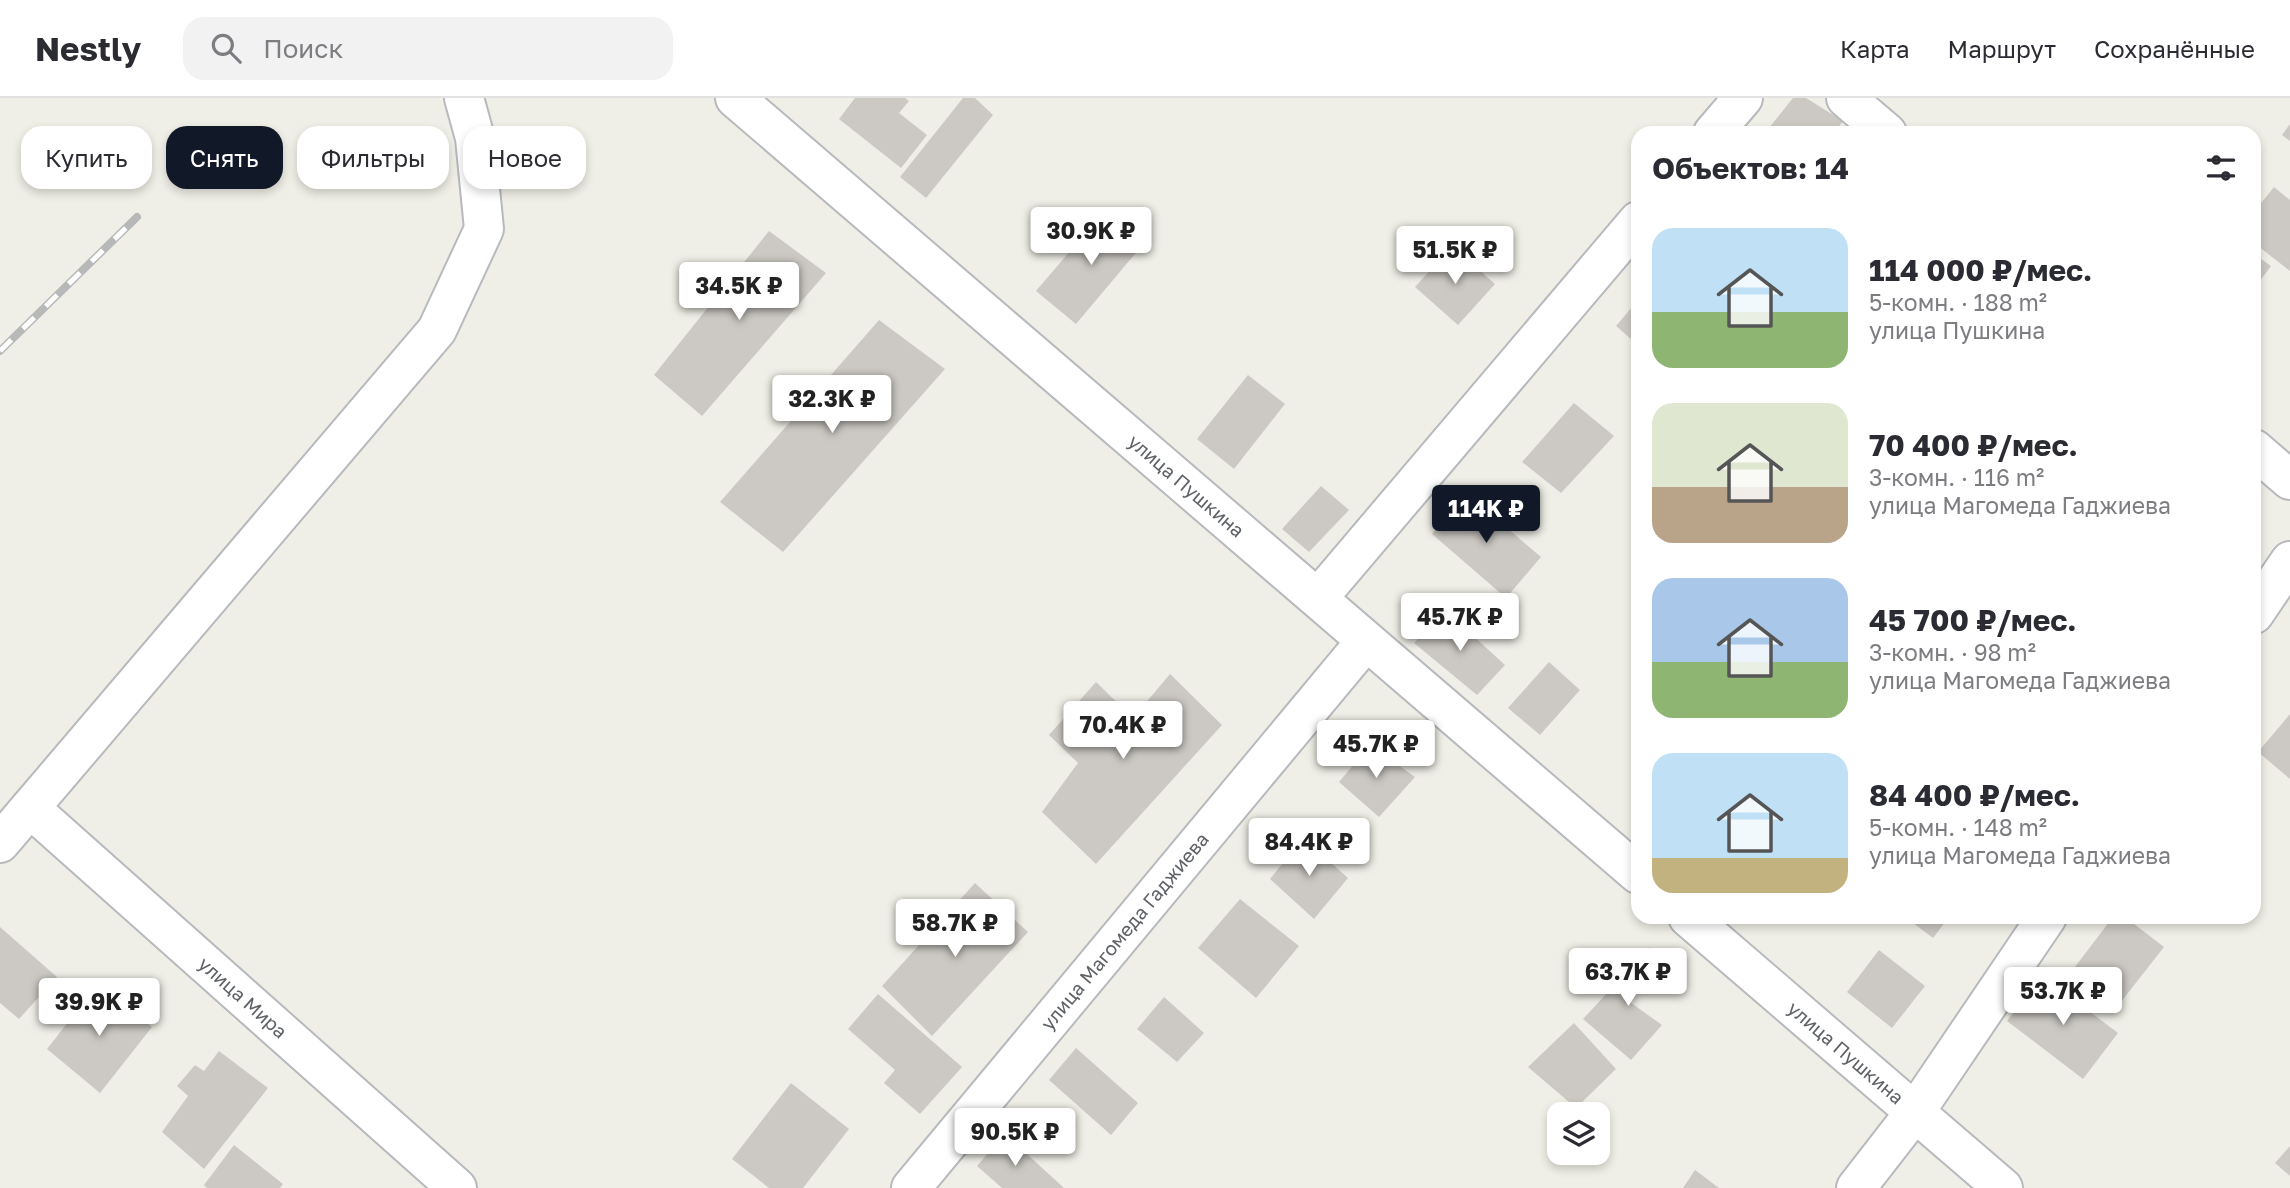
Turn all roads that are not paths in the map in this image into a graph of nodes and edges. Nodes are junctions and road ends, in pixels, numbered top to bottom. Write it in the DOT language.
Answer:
graph roads {
  1 [pos="464,98"];
  2 [pos="735,98"];
  3 [pos="1743,98"];
  4 [pos="1846,98"];
  5 [pos="1719,126"];
  6 [pos="1878,126"];
  7 [pos="1631,229"];
  8 [pos="2261,455"];
  9 [pos="2290,480"];
  10 [pos="2290,562"];
  11 [pos="1318,598"];
  12 [pos="2261,604"];
  13 [pos="1366,641"];
  14 [pos="30,808"];
  15 [pos="0,843"];
  16 [pos="1631,868"];
  17 [pos="1696,924"];
  18 [pos="2043,924"];
  19 [pos="1915,1112"];
  20 [pos="457,1188"];
  21 [pos="911,1188"];
  22 [pos="1856,1188"];
  23 [pos="2003,1188"];
  1 -- 14 [label="street"];
  2 -- 11 [label="street, улица Пушкина"];
  3 -- 5 [label="street"];
  4 -- 6 [label="street"];
  7 -- 11 [label="street"];
  8 -- 9 [label="street"];
  10 -- 12 [label="street"];
  11 -- 13 [label="street, улица Пушкина"];
  13 -- 16 [label="street, улица Пушкина"];
  13 -- 21 [label="street, улица Магомеда Гаджиева"];
  14 -- 15 [label="street"];
  14 -- 20 [label="street, улица Мира"];
  17 -- 19 [label="street, улица Пушкина"];
  18 -- 19 [label="street"];
  19 -- 22 [label="street"];
  19 -- 23 [label="street, улица Пушкина"];
}
